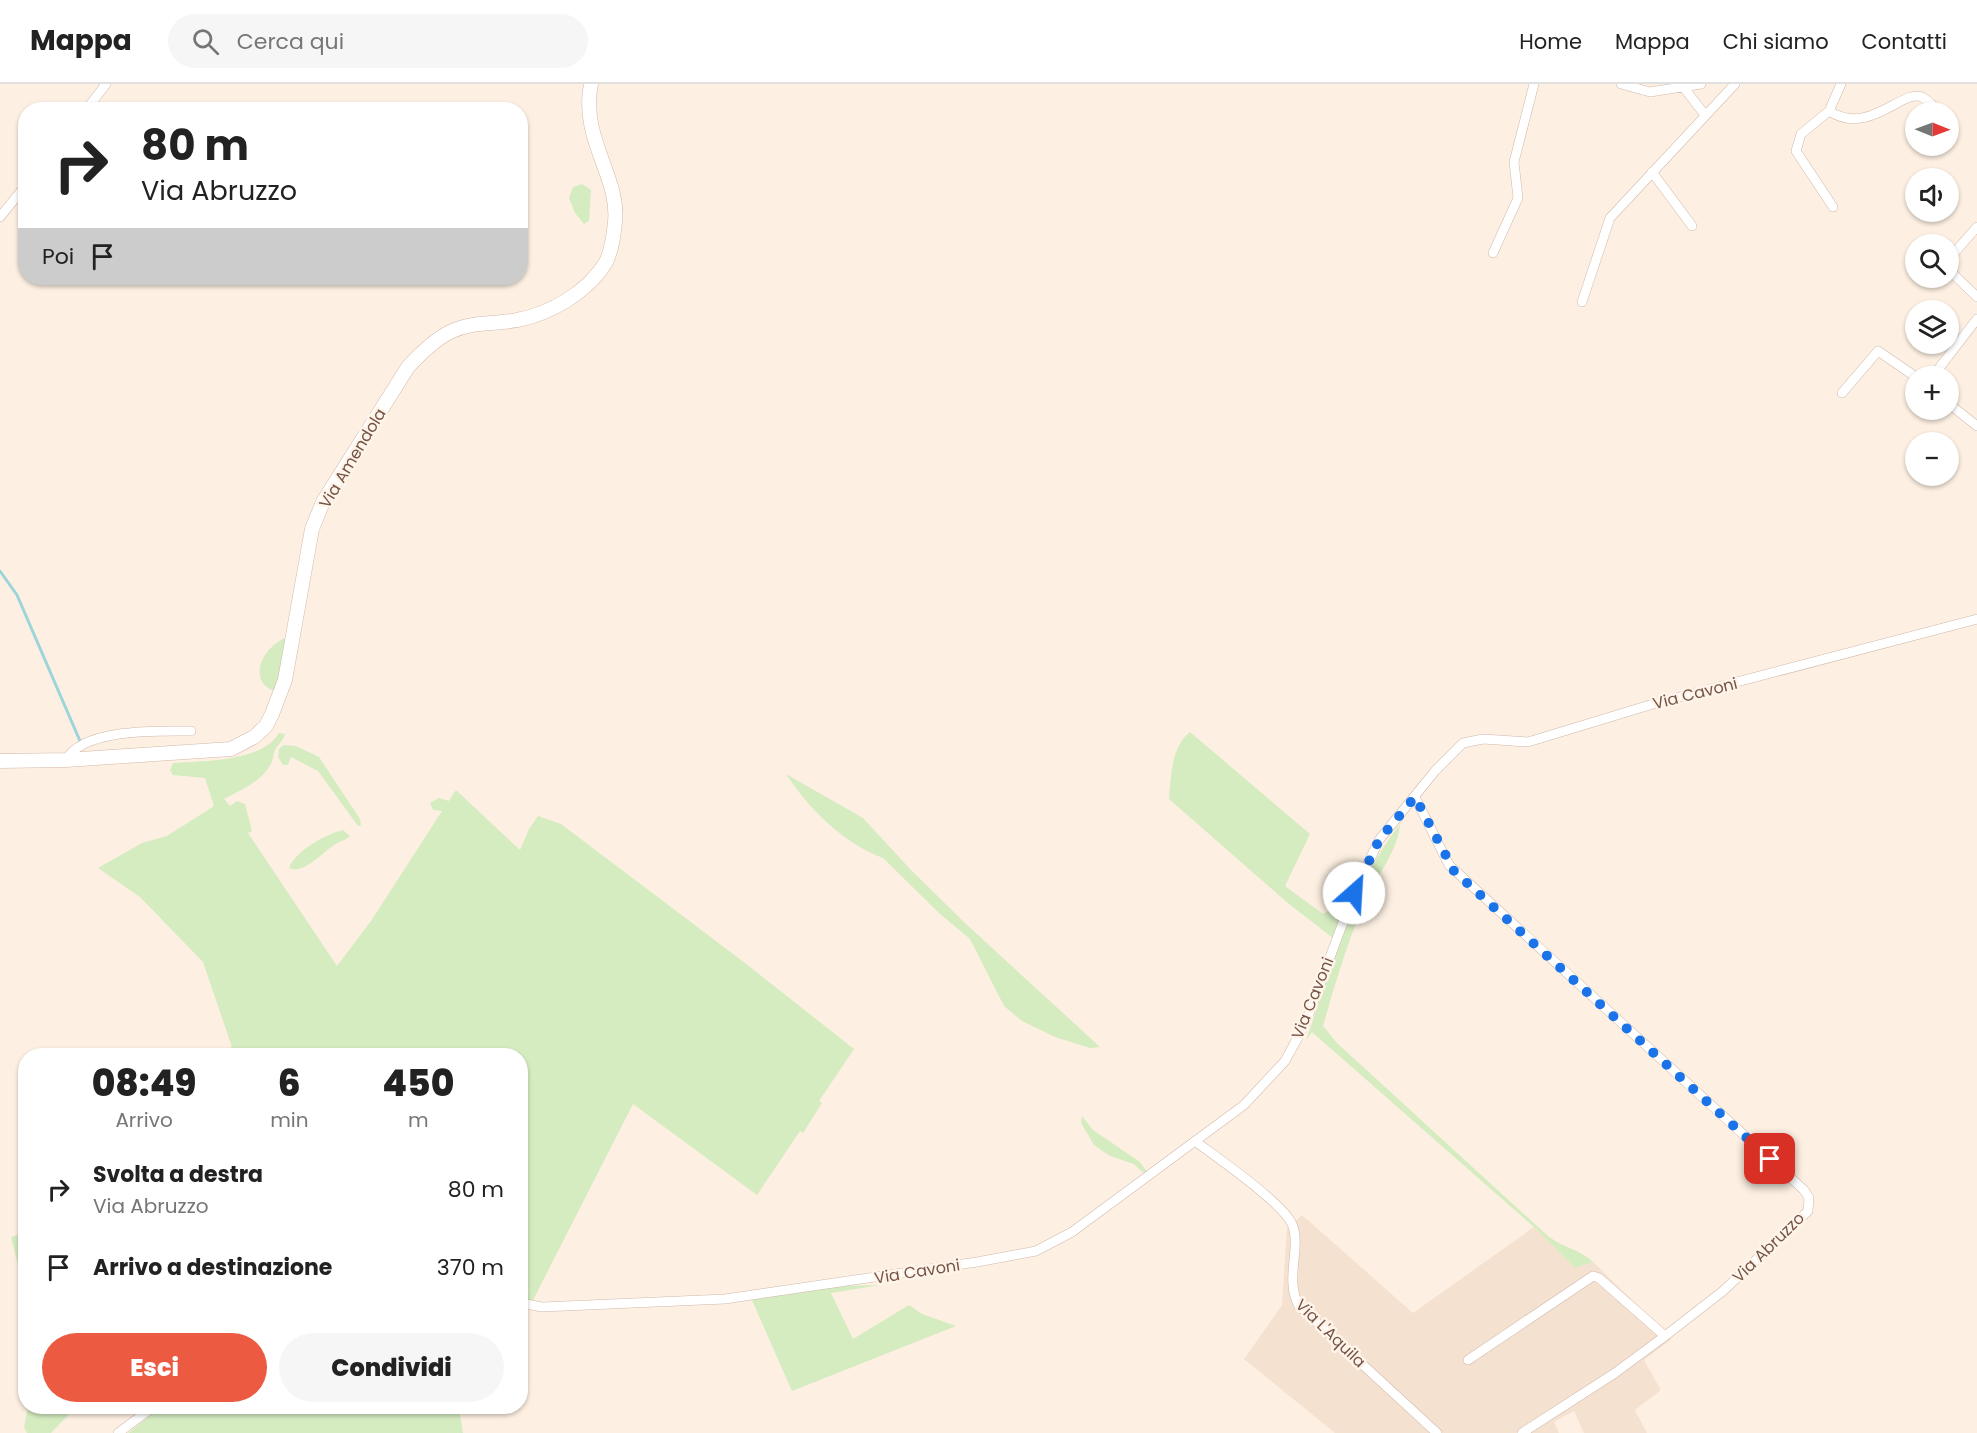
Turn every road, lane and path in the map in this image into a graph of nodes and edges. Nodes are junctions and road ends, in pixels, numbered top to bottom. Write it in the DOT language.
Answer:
graph roads {
  1 [pos="106,84"];
  2 [pos="591,84"];
  3 [pos="1534,84"];
  4 [pos="1621,84"];
  5 [pos="1701,84"];
  6 [pos="1735,84"];
  7 [pos="1841,84"];
  8 [pos="1684,88"];
  9 [pos="92,102"];
  10 [pos="1928,102"];
  11 [pos="1829,111"];
  12 [pos="1705,115"];
  13 [pos="1652,172"];
  14 [pos="18,195"];
  15 [pos="1833,207"];
  16 [pos="0,217"];
  17 [pos="1692,226"];
  18 [pos="1977,227"];
  19 [pos="1493,253"];
  20 [pos="1977,297"];
  21 [pos="1582,302"];
  22 [pos="1977,319"];
  23 [pos="1941,366"];
  24 [pos="1905,369"];
  25 [pos="1842,393"];
  26 [pos="1959,412"];
  27 [pos="1977,426"];
  28 [pos="1977,619"];
  29 [pos="191,731"];
  30 [pos="66,760"];
  31 [pos="0,761"];
  32 [pos="1415,797"];
  33 [pos="1195,1141"];
  34 [pos="528,1304"];
  35 [pos="1665,1336"];
  36 [pos="1468,1360"];
  37 [pos="144,1414"];
  38 [pos="118,1433"];
  39 [pos="1437,1433"];
  40 [pos="1522,1433"];
  1 -- 9 [label="street"];
  2 -- 30 [label="main road, Via Amendola"];
  3 -- 19 [label="street"];
  4 -- 8 [label="street"];
  5 -- 8 [label="street"];
  6 -- 12 [label="street"];
  7 -- 11 [label="street"];
  8 -- 12 [label="street"];
  10 -- 11 [label="street"];
  11 -- 15 [label="street"];
  12 -- 13 [label="street"];
  13 -- 17 [label="street"];
  13 -- 21 [label="street"];
  14 -- 16 [label="street"];
  18 -- 20 [label="street"];
  22 -- 23 [label="street"];
  24 -- 25 [label="street"];
  26 -- 27 [label="street"];
  28 -- 32 [label="street, Via Cavoni"];
  29 -- 30 [label="street"];
  30 -- 31 [label="main road, Via Amendola"];
  32 -- 33 [label="street, Via Cavoni"];
  32 -- 35 [label="street, Via Abruzzo"];
  33 -- 34 [label="street, Via Cavoni"];
  33 -- 39 [label="street, Via L'Aquila"];
  35 -- 36 [label="street"];
  35 -- 40 [label="street, Via Abruzzo"];
  37 -- 38 [label="street"];
}
